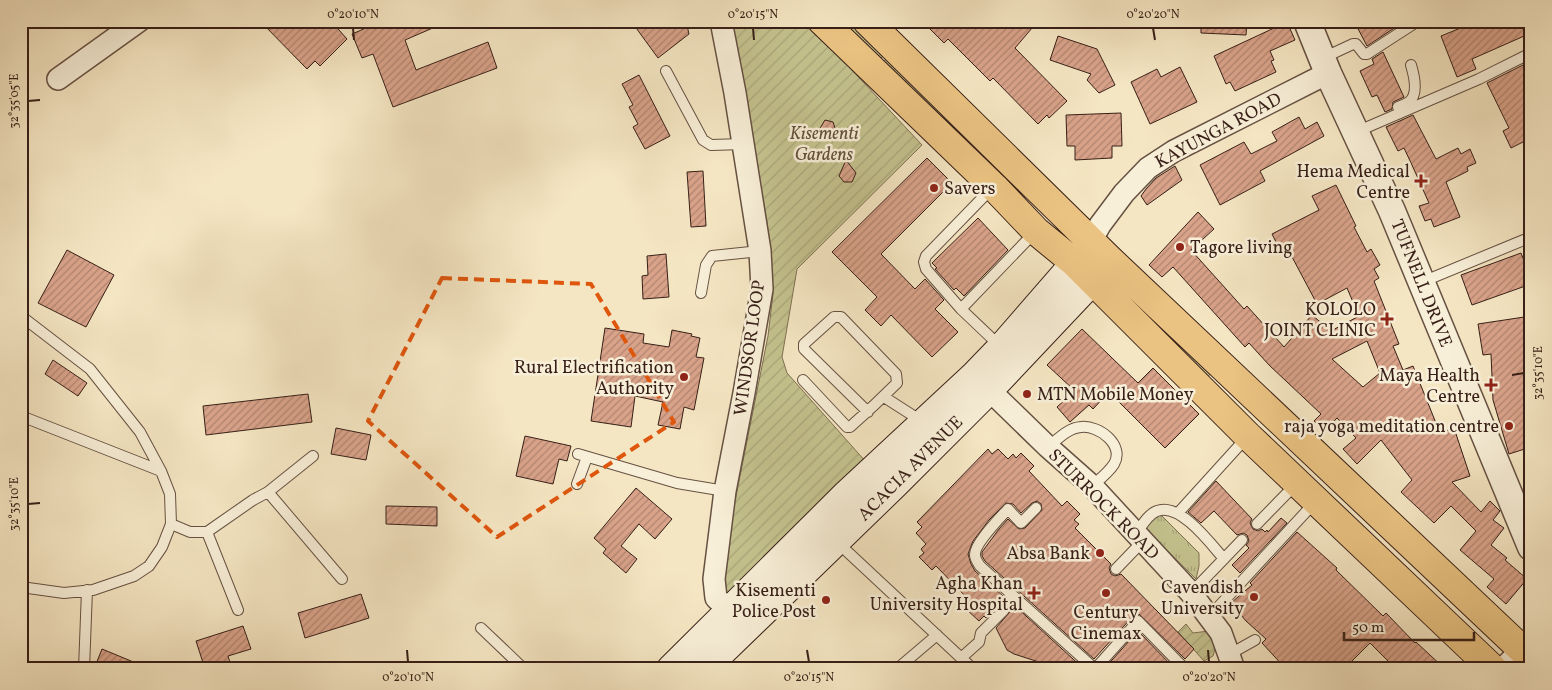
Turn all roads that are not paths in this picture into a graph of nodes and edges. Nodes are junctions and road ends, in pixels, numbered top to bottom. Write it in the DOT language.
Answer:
graph roads {
  1 [pos="139,21"];
  2 [pos="721,21"];
  3 [pos="822,21"];
  4 [pos="867,21"];
  5 [pos="1307,21"];
  6 [pos="1418,21"];
  7 [pos="1531,53"];
  8 [pos="1325,65"];
  9 [pos="1411,65"];
  10 [pos="666,71"];
  11 [pos="58,79"];
  12 [pos="1355,130"];
  13 [pos="743,144"];
  14 [pos="994,187"];
  15 [pos="1036,231"];
  16 [pos="1531,236"];
  17 [pos="1100,242"];
  18 [pos="760,251"];
  19 [pos="1083,272"];
  20 [pos="1421,282"];
  21 [pos="701,293"];
  22 [pos="961,309"];
  23 [pos="21,316"];
  24 [pos="1002,348"];
  25 [pos="803,380"];
  26 [pos="982,383"];
  27 [pos="884,397"];
  28 [pos="868,412"];
  29 [pos="21,416"];
  30 [pos="923,423"];
  31 [pos="1248,436"];
  32 [pos="1048,447"];
  33 [pos="313,456"];
  34 [pos="161,471"];
  35 [pos="577,484"];
  36 [pos="1092,486"];
  37 [pos="725,491"];
  38 [pos="1307,491"];
  39 [pos="268,492"];
  40 [pos="1036,508"];
  41 [pos="1178,513"];
  42 [pos="171,524"];
  43 [pos="1258,524"];
  44 [pos="207,532"];
  45 [pos="828,532"];
  46 [pos="1139,537"];
  47 [pos="1242,540"];
  48 [pos="1531,547"];
  49 [pos="1224,559"];
  50 [pos="1116,569"];
  51 [pos="342,579"];
  52 [pos="21,588"];
  53 [pos="87,590"];
  54 [pos="1191,593"];
  55 [pos="1013,597"];
  56 [pos="238,610"];
  57 [pos="729,610"];
  58 [pos="1210,616"];
  59 [pos="481,628"];
  60 [pos="937,635"];
  61 [pos="1255,640"];
  62 [pos="1523,656"];
  63 [pos="961,658"];
  64 [pos="1232,661"];
  65 [pos="84,669"];
  66 [pos="524,669"];
  67 [pos="671,669"];
  68 [pos="704,669"];
  69 [pos="897,669"];
  70 [pos="973,669"];
  71 [pos="1095,669"];
  72 [pos="1186,669"];
  73 [pos="1492,669"];
  1 -- 11 [label="street"];
  2 -- 13 [label="street, WINDSOR LOOP"];
  3 -- 14 [label="main road"];
  4 -- 17 [label="main road"];
  5 -- 8 [label="street, TUFNELL DRIVE"];
  6 -- 8 [label="lane"];
  7 -- 12 [label="lane"];
  8 -- 12 [label="street, TUFNELL DRIVE"];
  8 -- 17 [label="street, KAYUNGA ROAD"];
  9 -- 12 [label="lane"];
  10 -- 13 [label="lane"];
  12 -- 20 [label="street, TUFNELL DRIVE"];
  13 -- 18 [label="street, WINDSOR LOOP"];
  14 -- 15 [label="main road"];
  14 -- 22 [label="lane"];
  15 -- 19 [label="main road"];
  15 -- 22 [label="lane"];
  16 -- 20 [label="lane"];
  17 -- 19 [label="main road, ACACIA AVENUE"];
  17 -- 62 [label="main road"];
  18 -- 21 [label="lane"];
  18 -- 37 [label="street, WINDSOR LOOP"];
  19 -- 24 [label="main road, ACACIA AVENUE"];
  19 -- 26 [label="main road, ACACIA AVENUE"];
  19 -- 31 [label="main road"];
  20 -- 48 [label="street, TUFNELL DRIVE"];
  22 -- 24 [label="lane"];
  23 -- 34 [label="lane"];
  24 -- 26 [label="main road, ACACIA AVENUE"];
  25 -- 28 [label="lane"];
  26 -- 30 [label="main road, ACACIA AVENUE"];
  26 -- 32 [label="street, STURROCK ROAD"];
  26 -- 45 [label="main road, ACACIA AVENUE"];
  27 -- 28 [label="lane"];
  27 -- 28 [label="lane"];
  27 -- 30 [label="lane"];
  29 -- 34 [label="lane"];
  30 -- 45 [label="main road, ACACIA AVENUE"];
  31 -- 38 [label="main road"];
  31 -- 41 [label="lane"];
  32 -- 36 [label="street, STURROCK ROAD"];
  32 -- 36 [label="lane"];
  33 -- 39 [label="lane"];
  34 -- 42 [label="lane"];
  35 -- 37 [label="lane"];
  36 -- 46 [label="street, STURROCK ROAD"];
  37 -- 57 [label="street, WINDSOR LOOP"];
  38 -- 43 [label="lane"];
  38 -- 58 [label="lane"];
  38 -- 73 [label="main road"];
  39 -- 44 [label="lane"];
  39 -- 51 [label="lane"];
  40 -- 55 [label="lane"];
  41 -- 46 [label="lane"];
  41 -- 49 [label="lane"];
  42 -- 44 [label="lane"];
  42 -- 53 [label="lane"];
  44 -- 56 [label="lane"];
  45 -- 57 [label="main road, ACACIA AVENUE"];
  45 -- 60 [label="lane"];
  45 -- 68 [label="main road, ACACIA AVENUE"];
  46 -- 50 [label="lane"];
  46 -- 54 [label="street, STURROCK ROAD"];
  47 -- 49 [label="lane"];
  49 -- 54 [label="lane"];
  52 -- 53 [label="lane"];
  53 -- 65 [label="lane"];
  54 -- 58 [label="street, STURROCK ROAD"];
  55 -- 63 [label="lane"];
  55 -- 71 [label="lane"];
  57 -- 67 [label="main road, ACACIA AVENUE"];
  58 -- 64 [label="street, STURROCK ROAD"];
  59 -- 66 [label="lane"];
  60 -- 63 [label="lane"];
  60 -- 69 [label="lane"];
  61 -- 64 [label="lane"];
  63 -- 70 [label="lane"];
  71 -- 72 [label="lane"];
}
